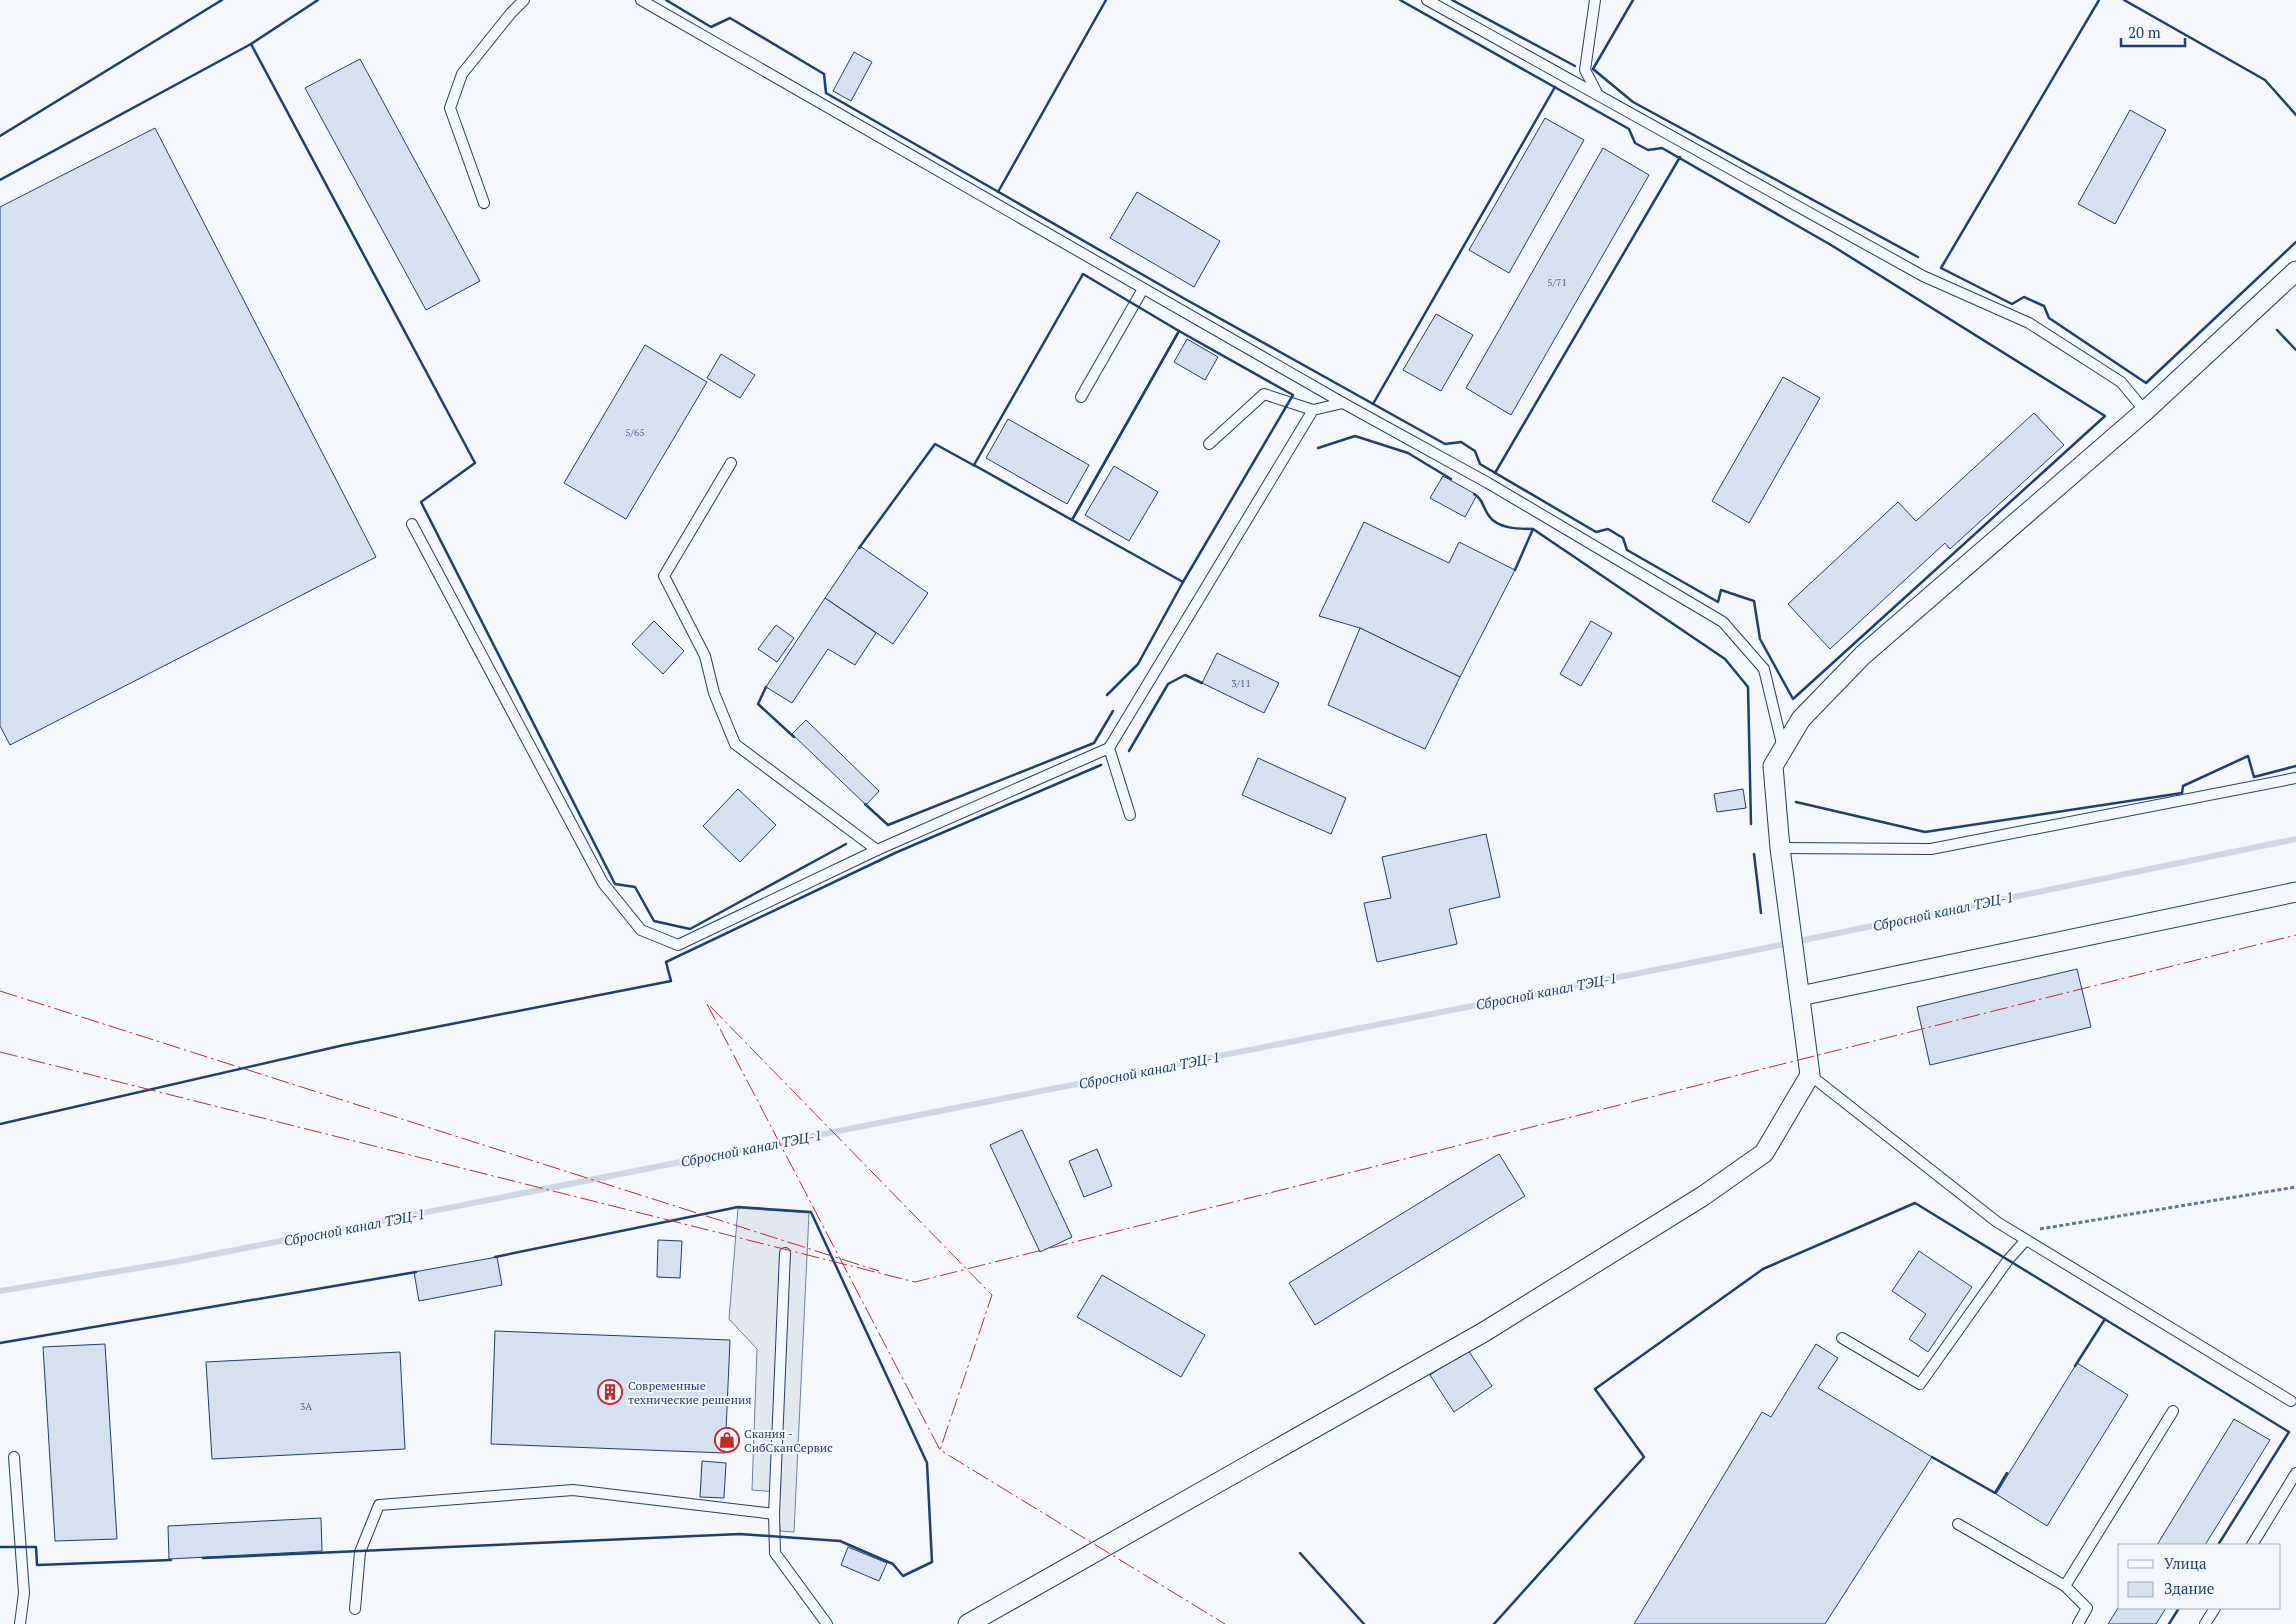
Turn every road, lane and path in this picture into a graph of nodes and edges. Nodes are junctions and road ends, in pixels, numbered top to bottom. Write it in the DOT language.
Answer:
graph roads {
  1 [pos="524,0"];
  2 [pos="641,0"];
  3 [pos="1427,0"];
  4 [pos="1595,0"];
  5 [pos="1598,94"];
  6 [pos="484,203"];
  7 [pos="2296,271"];
  8 [pos="1143,289"];
  9 [pos="1081,397"];
  10 [pos="1343,403"];
  11 [pos="1314,410"];
  12 [pos="2145,411"];
  13 [pos="1209,444"];
  14 [pos="731,463"];
  15 [pos="412,524"];
  16 [pos="1109,748"];
  17 [pos="1783,749"];
  18 [pos="2296,778"];
  19 [pos="1130,815"];
  20 [pos="1780,848"];
  21 [pos="877,850"];
  22 [pos="2296,892"];
  23 [pos="1800,996"];
  24 [pos="1810,1075"];
  25 [pos="2296,1186"];
  26 [pos="2014,1233"];
  27 [pos="2025,1240"];
  28 [pos="785,1253"];
  29 [pos="1842,1338"];
  30 [pos="2291,1401"];
  31 [pos="2173,1411"];
  32 [pos="14,1457"];
  33 [pos="2296,1472"];
  34 [pos="774,1514"];
  35 [pos="1958,1524"];
  36 [pos="2253,1544"];
  37 [pos="2065,1586"];
  38 [pos="355,1609"];
  39 [pos="2214,1609"];
  40 [pos="20,1624"];
  41 [pos="827,1624"];
  42 [pos="968,1624"];
  43 [pos="2078,1624"];
  44 [pos="2205,1624"];
  1 -- 6 [label="lane"];
  2 -- 8 [label="lane"];
  3 -- 5 [label="lane"];
  4 -- 5 [label="lane"];
  5 -- 12 [label="lane"];
  7 -- 12 [label="street"];
  8 -- 9 [label="lane"];
  8 -- 10 [label="lane"];
  10 -- 11 [label="lane"];
  10 -- 17 [label="lane"];
  11 -- 13 [label="lane"];
  11 -- 16 [label="lane"];
  12 -- 17 [label="street"];
  14 -- 21 [label="lane"];
  15 -- 21 [label="lane"];
  16 -- 19 [label="lane"];
  16 -- 21 [label="lane"];
  17 -- 20 [label="street"];
  18 -- 20 [label="lane"];
  20 -- 23 [label="street"];
  22 -- 23 [label="street"];
  23 -- 24 [label="street"];
  24 -- 26 [label="lane"];
  24 -- 42 [label="street"];
  25 -- 26 [label="path"];
  26 -- 27 [label="lane"];
  27 -- 29 [label="lane"];
  27 -- 30 [label="lane"];
  28 -- 34 [label="lane"];
  31 -- 37 [label="lane"];
  32 -- 40 [label="lane"];
  33 -- 36 [label="lane"];
  34 -- 38 [label="lane"];
  34 -- 41 [label="lane"];
  35 -- 37 [label="lane"];
  37 -- 43 [label="lane"];
  39 -- 44 [label="lane"];
}
